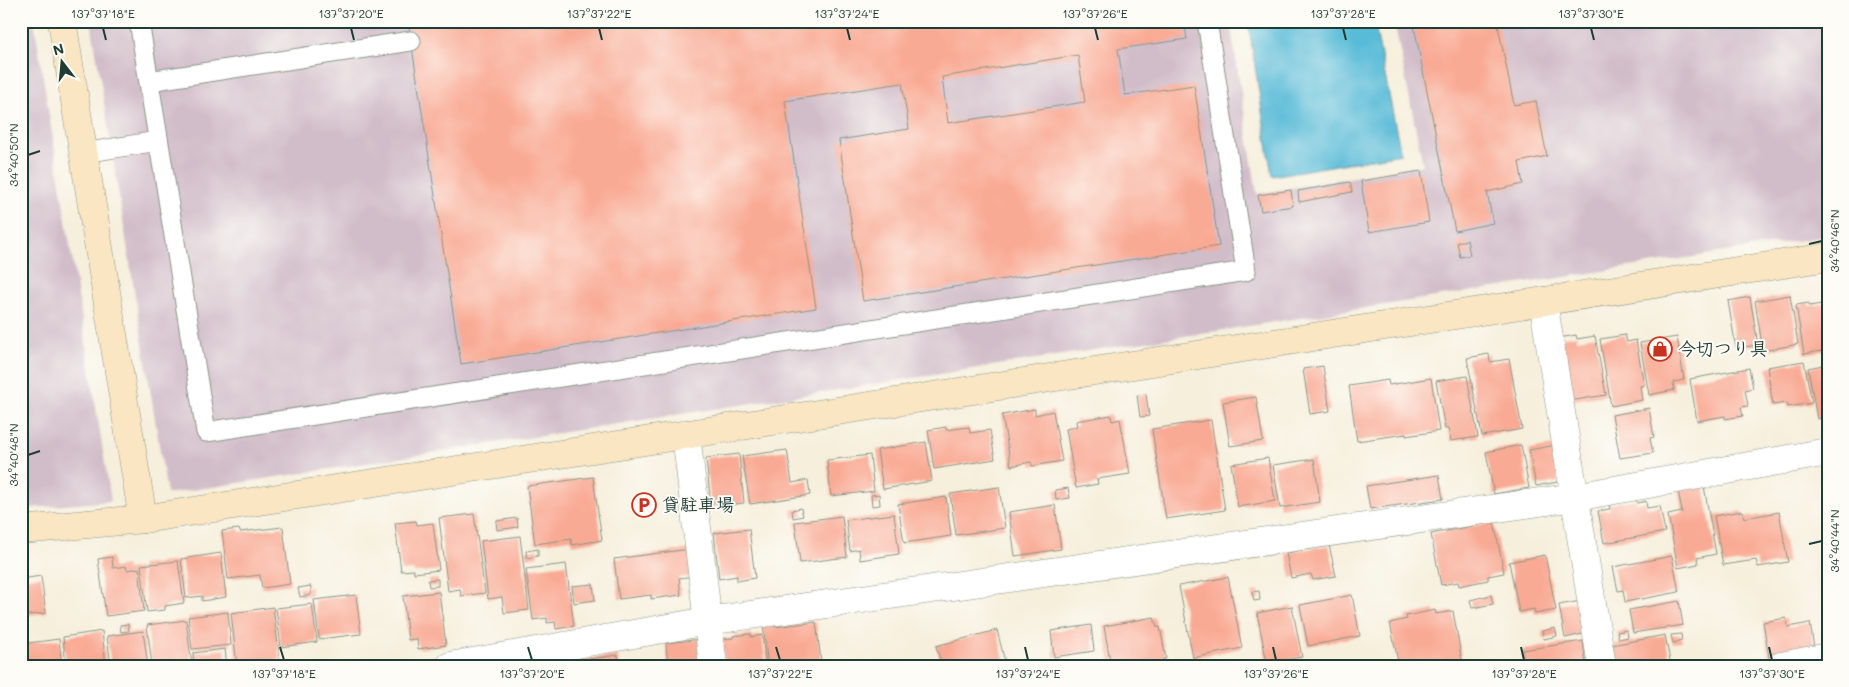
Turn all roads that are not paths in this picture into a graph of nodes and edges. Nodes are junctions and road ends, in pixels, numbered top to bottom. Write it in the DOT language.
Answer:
graph roads {
  1 [pos="62,21"];
  2 [pos="139,21"];
  3 [pos="1208,21"];
  4 [pos="412,40"];
  5 [pos="149,81"];
  6 [pos="158,141"];
  7 [pos="83,153"];
  8 [pos="1828,257"];
  9 [pos="1543,301"];
  10 [pos="686,434"];
  11 [pos="1828,452"];
  12 [pos="1575,497"];
  13 [pos="143,519"];
  14 [pos="21,530"];
  15 [pos="708,621"];
  16 [pos="1828,657"];
  17 [pos="450,666"];
  18 [pos="713,666"];
  19 [pos="1602,666"];
  20 [pos="1780,666"];
  1 -- 7 [label="street"];
  2 -- 5 [label="lane"];
  3 -- 6 [label="lane"];
  4 -- 5 [label="lane"];
  5 -- 6 [label="lane"];
  6 -- 7 [label="lane"];
  7 -- 13 [label="street"];
  8 -- 9 [label="street"];
  9 -- 10 [label="street"];
  9 -- 12 [label="street"];
  10 -- 13 [label="street"];
  10 -- 15 [label="street"];
  11 -- 12 [label="street"];
  12 -- 15 [label="street"];
  12 -- 19 [label="street"];
  13 -- 14 [label="street"];
  15 -- 17 [label="street"];
  15 -- 18 [label="street"];
  16 -- 20 [label="street"];
}
